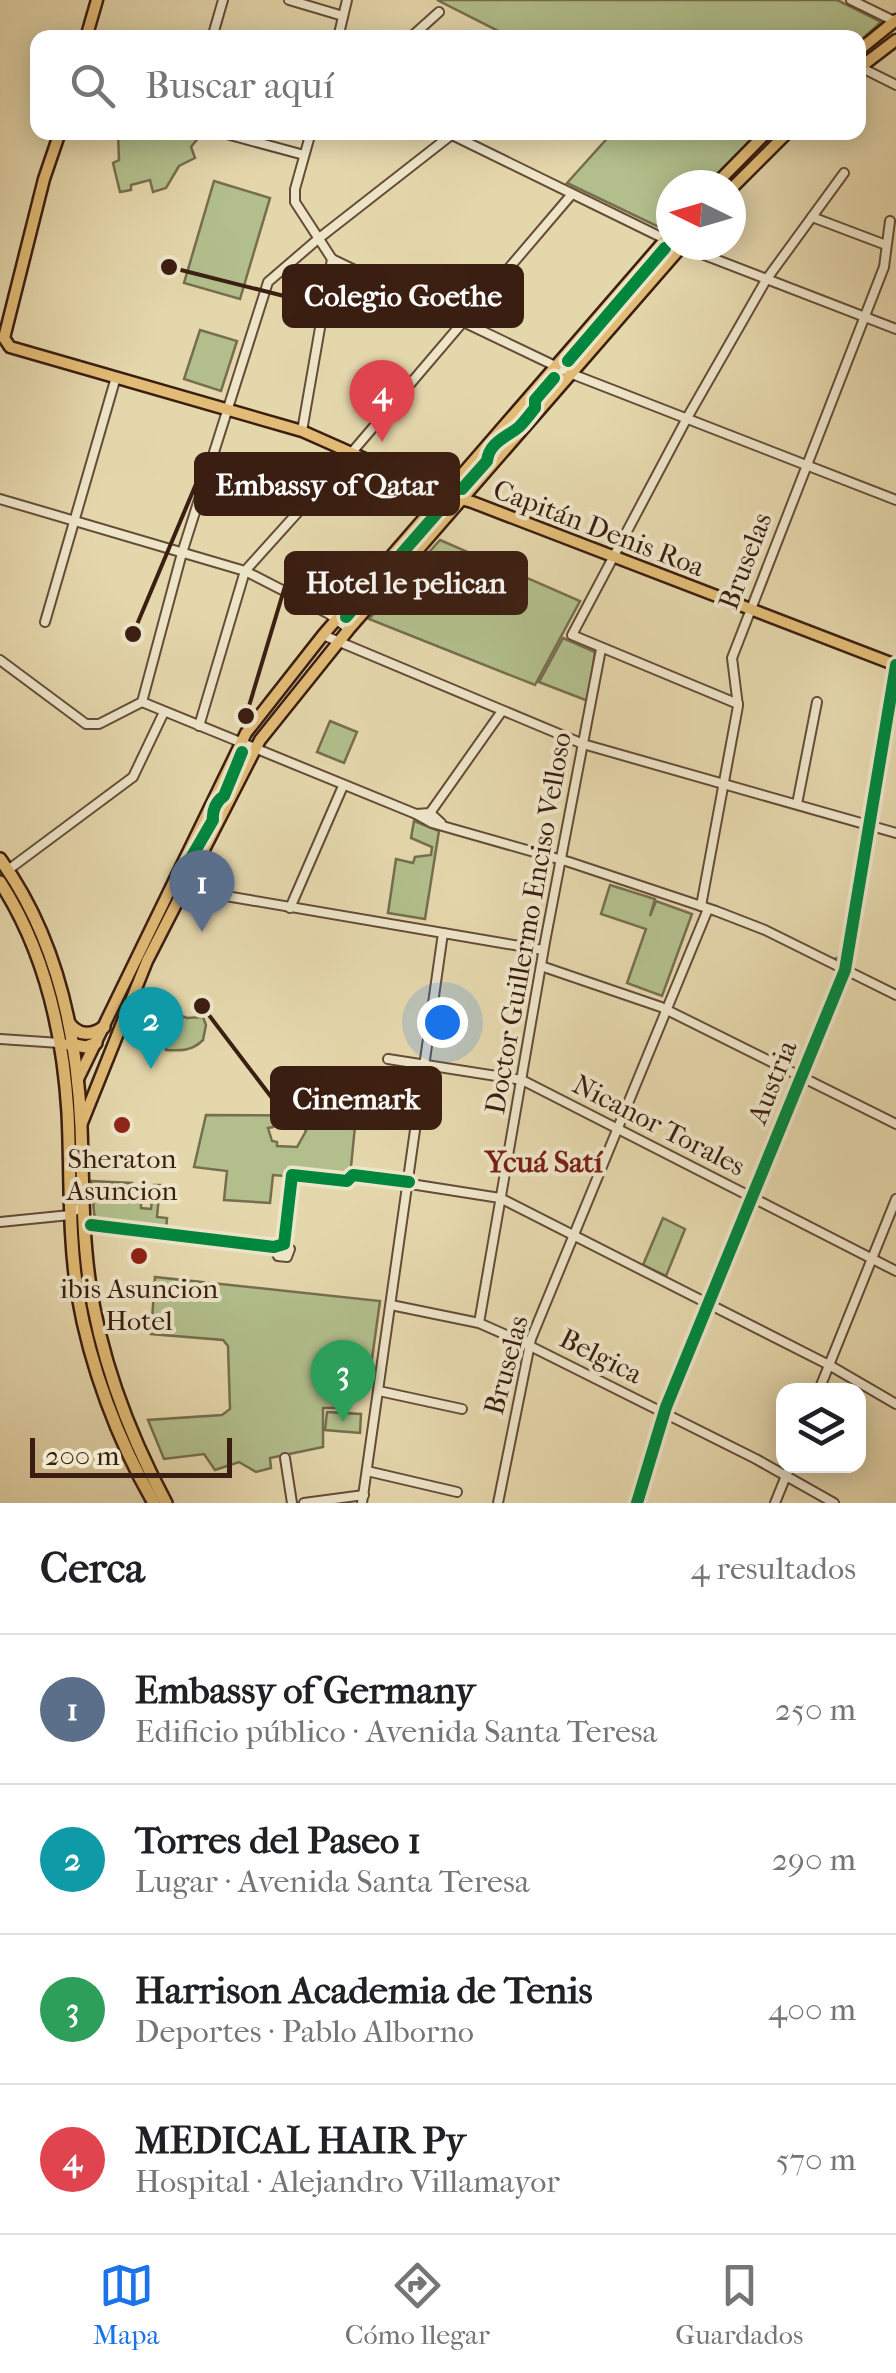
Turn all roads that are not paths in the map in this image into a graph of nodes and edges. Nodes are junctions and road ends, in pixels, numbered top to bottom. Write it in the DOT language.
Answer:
graph roads {
  1 [pos="97,0"];
  2 [pos="224,0"];
  3 [pos="289,0"];
  4 [pos="348,0"];
  5 [pos="852,0"];
  6 [pos="439,12"];
  7 [pos="343,16"];
  8 [pos="895,21"];
  9 [pos="88,30"];
  10 [pos="215,30"];
  11 [pos="340,30"];
  12 [pos="419,30"];
  13 [pos="896,40"];
  14 [pos="866,45"];
  15 [pos="866,63"];
  16 [pos="866,71"];
  17 [pos="896,85"];
  18 [pos="58,140"];
  19 [pos="249,140"];
  20 [pos="309,140"];
  21 [pos="442,140"];
  22 [pos="465,140"];
  23 [pos="759,140"];
  24 [pos="780,140"];
  25 [pos="304,155"];
  26 [pos="730,170"];
  27 [pos="746,174"];
  28 [pos="844,174"];
  29 [pos="572,194"];
  30 [pos="812,216"];
  31 [pos="890,221"];
  32 [pos="656,233"];
  33 [pos="318,239"];
  34 [pos="886,245"];
  35 [pos="332,259"];
  36 [pos="658,260"];
  37 [pos="661,260"];
  38 [pos="718,260"];
  39 [pos="766,280"];
  40 [pos="12,307"];
  41 [pos="0,311"];
  42 [pos="864,318"];
  43 [pos="463,324"];
  44 [pos="896,329"];
  45 [pos="555,367"];
  46 [pos="572,374"];
  47 [pos="116,376"];
  48 [pos="230,408"];
  49 [pos="687,418"];
  50 [pos="302,431"];
  51 [pos="353,451"];
  52 [pos="806,465"];
  53 [pos="205,480"];
  54 [pos="444,494"];
  55 [pos="0,499"];
  56 [pos="463,499"];
  57 [pos="896,500"];
  58 [pos="297,514"];
  59 [pos="73,520"];
  60 [pos="182,553"];
  61 [pos="612,558"];
  62 [pos="245,571"];
  63 [pos="750,610"];
  64 [pos="336,620"];
  65 [pos="46,622"];
  66 [pos="349,629"];
  67 [pos="323,635"];
  68 [pos="338,642"];
  69 [pos="601,649"];
  70 [pos="0,660"];
  71 [pos="896,665"];
  72 [pos="142,702"];
  73 [pos="817,702"];
  74 [pos="738,704"];
  75 [pos="502,710"];
  76 [pos="164,712"];
  77 [pos="198,726"];
  78 [pos="240,743"];
  79 [pos="583,744"];
  80 [pos="254,750"];
  81 [pos="723,783"];
  82 [pos="343,786"];
  83 [pos="797,804"];
  84 [pos="416,814"];
  85 [pos="430,814"];
  86 [pos="440,823"];
  87 [pos="870,825"];
  88 [pos="896,833"];
  89 [pos="562,860"];
  90 [pos="3,870"];
  91 [pos="170,883"];
  92 [pos="183,890"];
  93 [pos="290,908"];
  94 [pos="705,908"];
  95 [pos="442,934"];
  96 [pos="543,950"];
  97 [pos="541,966"];
  98 [pos="845,970"];
  99 [pos="896,995"];
  100 [pos="669,1010"];
  101 [pos="66,1016"];
  102 [pos="104,1026"];
  103 [pos="0,1039"];
  104 [pos="96,1043"];
  105 [pos="66,1044"];
  106 [pos="388,1059"];
  107 [pos="425,1065"];
  108 [pos="802,1076"];
  109 [pos="522,1080"];
  110 [pos="77,1081"];
  111 [pos="68,1113"];
  112 [pos="896,1124"];
  113 [pos="81,1127"];
  114 [pos="618,1130"];
  115 [pos="292,1175"];
  116 [pos="353,1175"];
  117 [pos="409,1182"];
  118 [pos="500,1198"];
  119 [pos="752,1198"];
  120 [pos="896,1199"];
  121 [pos="83,1204"];
  122 [pos="65,1216"];
  123 [pos="0,1222"];
  124 [pos="84,1224"];
  125 [pos="574,1236"];
  126 [pos="872,1258"];
  127 [pos="896,1271"];
  128 [pos="391,1305"];
  129 [pos="708,1305"];
  130 [pos="80,1307"];
  131 [pos="479,1323"];
  132 [pos="530,1345"];
  133 [pos="109,1362"];
  134 [pos="829,1365"];
  135 [pos="822,1383"];
  136 [pos="378,1391"];
  137 [pos="896,1404"];
  138 [pos="462,1409"];
  139 [pos="664,1413"];
  140 [pos="284,1458"];
  141 [pos="368,1471"];
  142 [pos="787,1473"];
  143 [pos="786,1476"];
  144 [pos="457,1492"];
  145 [pos="363,1499"];
  146 [pos="154,1503"];
  147 [pos="166,1503"];
  148 [pos="292,1503"];
  149 [pos="304,1503"];
  150 [pos="498,1503"];
  151 [pos="637,1503"];
  152 [pos="775,1503"];
  153 [pos="834,1503"];
  1 -- 9 [label="main road"];
  2 -- 10 [label="street"];
  3 -- 7 [label="street"];
  4 -- 7 [label="street"];
  5 -- 8 [label="street"];
  6 -- 12 [label="street"];
  7 -- 11 [label="street"];
  8 -- 14 [label="main road"];
  13 -- 15 [label="main road"];
  16 -- 17 [label="street"];
  18 -- 40 [label="main road"];
  19 -- 25 [label="street"];
  20 -- 25 [label="street"];
  21 -- 33 [label="street"];
  22 -- 29 [label="street"];
  23 -- 26 [label="main road"];
  24 -- 27 [label="main road"];
  25 -- 33 [label="street"];
  28 -- 30 [label="street"];
  29 -- 32 [label="street"];
  29 -- 43 [label="street"];
  30 -- 34 [label="street"];
  30 -- 39 [label="street"];
  31 -- 34 [label="street, Bruselas"];
  33 -- 35 [label="street"];
  33 -- 48 [label="street"];
  34 -- 42 [label="street, Bruselas"];
  35 -- 43 [label="street"];
  35 -- 50 [label="street"];
  36 -- 45 [label="main road"];
  37 -- 46 [label="main road"];
  38 -- 39 [label="street"];
  39 -- 42 [label="street"];
  39 -- 49 [label="street"];
  40 -- 41 [label="street"];
  40 -- 47 [label="main road, Capitán Denis Roa"];
  42 -- 44 [label="street"];
  42 -- 52 [label="street, Bruselas"];
  43 -- 45 [label="street"];
  43 -- 51 [label="street"];
  45 -- 46 [label="street"];
  45 -- 54 [label="main road"];
  46 -- 49 [label="street"];
  46 -- 56 [label="main road"];
  47 -- 48 [label="main road, Capitán Denis Roa"];
  47 -- 59 [label="street"];
  48 -- 50 [label="main road, Capitán Denis Roa"];
  48 -- 53 [label="street"];
  49 -- 52 [label="street"];
  49 -- 61 [label="street"];
  50 -- 51 [label="main road, Capitán Denis Roa"];
  51 -- 54 [label="main road, Capitán Denis Roa"];
  51 -- 58 [label="street"];
  52 -- 57 [label="street"];
  52 -- 63 [label="street, Bruselas"];
  53 -- 58 [label="street"];
  53 -- 60 [label="street"];
  54 -- 56 [label="main road, Capitán Denis Roa"];
  54 -- 64 [label="main road"];
  55 -- 59 [label="street"];
  56 -- 61 [label="main road, Capitán Denis Roa"];
  56 -- 66 [label="main road"];
  58 -- 62 [label="street"];
  59 -- 60 [label="street"];
  59 -- 65 [label="street"];
  60 -- 62 [label="street"];
  60 -- 72 [label="street"];
  61 -- 63 [label="main road, Capitán Denis Roa"];
  61 -- 69 [label="street"];
  62 -- 64 [label="street"];
  62 -- 77 [label="street"];
  63 -- 71 [label="main road, Capitán Denis Roa"];
  63 -- 74 [label="street, Bruselas"];
  64 -- 66 [label="street"];
  64 -- 67 [label="main road"];
  66 -- 68 [label="main road"];
  67 -- 68 [label="street"];
  67 -- 78 [label="main road"];
  68 -- 75 [label="street"];
  68 -- 80 [label="main road"];
  69 -- 74 [label="street"];
  69 -- 79 [label="street, Doctor Guillermo Enciso Velloso"];
  70 -- 72 [label="street"];
  71 -- 87 [label="street, Austria"];
  72 -- 76 [label="street"];
  73 -- 83 [label="street"];
  74 -- 81 [label="street, Bruselas"];
  75 -- 79 [label="street"];
  75 -- 85 [label="street"];
  76 -- 77 [label="street"];
  76 -- 90 [label="street"];
  77 -- 78 [label="street"];
  78 -- 80 [label="street"];
  78 -- 91 [label="main road"];
  79 -- 81 [label="street"];
  79 -- 89 [label="street, Doctor Guillermo Enciso Velloso"];
  80 -- 82 [label="street"];
  80 -- 92 [label="main road"];
  81 -- 83 [label="street"];
  81 -- 94 [label="street, Bruselas"];
  82 -- 84 [label="street"];
  82 -- 93 [label="street"];
  83 -- 87 [label="street"];
  84 -- 85 [label="street"];
  84 -- 86 [label="street"];
  85 -- 86 [label="street"];
  86 -- 89 [label="street"];
  87 -- 88 [label="street"];
  87 -- 98 [label="street, Austria"];
  89 -- 94 [label="street"];
  89 -- 96 [label="street, Doctor Guillermo Enciso Velloso"];
  90 -- 101 [label="highway"];
  90 -- 105 [label="highway"];
  91 -- 92 [label="street"];
  91 -- 102 [label="main road"];
  92 -- 93 [label="street"];
  92 -- 113 [label="main road"];
  93 -- 95 [label="street"];
  94 -- 98 [label="street"];
  94 -- 100 [label="street, Bruselas"];
  95 -- 96 [label="street"];
  95 -- 107 [label="street"];
  96 -- 97 [label="street, Doctor Guillermo Enciso Velloso"];
  97 -- 100 [label="street"];
  97 -- 109 [label="street, Doctor Guillermo Enciso Velloso"];
  98 -- 99 [label="street"];
  98 -- 108 [label="street, Austria"];
  100 -- 108 [label="street"];
  100 -- 114 [label="street, Bruselas"];
  101 -- 102 [label="highway"];
  101 -- 105 [label="highway"];
  102 -- 104 [label="main road"];
  103 -- 105 [label="street"];
  104 -- 105 [label="highway"];
  104 -- 110 [label="main road"];
  105 -- 110 [label="highway"];
  105 -- 111 [label="highway"];
  106 -- 107 [label="street, Nicanor Torales"];
  107 -- 109 [label="street, Nicanor Torales"];
  107 -- 117 [label="street"];
  108 -- 112 [label="street"];
  108 -- 119 [label="street, Austria"];
  109 -- 114 [label="street, Nicanor Torales"];
  109 -- 118 [label="street, Doctor Guillermo Enciso Velloso"];
  110 -- 111 [label="highway"];
  110 -- 113 [label="highway"];
  111 -- 122 [label="highway"];
  113 -- 121 [label="highway"];
  114 -- 119 [label="street, Nicanor Torales"];
  114 -- 125 [label="street, Bruselas"];
  115 -- 124 [label="street"];
  116 -- 117 [label="street"];
  117 -- 118 [label="street"];
  117 -- 128 [label="street"];
  118 -- 125 [label="street"];
  118 -- 131 [label="street, Doctor Guillermo Enciso Velloso"];
  119 -- 126 [label="street, Nicanor Torales"];
  119 -- 129 [label="street, Austria"];
  120 -- 126 [label="street"];
  121 -- 122 [label="street"];
  121 -- 124 [label="highway"];
  122 -- 123 [label="street"];
  122 -- 130 [label="highway"];
  124 -- 133 [label="highway"];
  125 -- 129 [label="street"];
  125 -- 132 [label="street, Bruselas"];
  126 -- 127 [label="street, Nicanor Torales"];
  126 -- 134 [label="street"];
  128 -- 131 [label="street, Belgica"];
  128 -- 136 [label="street"];
  129 -- 134 [label="street"];
  129 -- 139 [label="street, Austria"];
  130 -- 133 [label="highway"];
  130 -- 146 [label="highway"];
  131 -- 132 [label="street, Belgica"];
  132 -- 139 [label="street, Belgica"];
  132 -- 150 [label="street, Bruselas"];
  133 -- 147 [label="highway"];
  134 -- 135 [label="street"];
  134 -- 137 [label="street"];
  136 -- 138 [label="street"];
  136 -- 141 [label="street"];
  139 -- 143 [label="street, Belgica"];
  139 -- 151 [label="street, Austria"];
  140 -- 148 [label="street"];
  141 -- 144 [label="street"];
  141 -- 145 [label="street"];
  142 -- 143 [label="street"];
  143 -- 152 [label="street"];
  143 -- 153 [label="street, Belgica"];
  145 -- 149 [label="street"];
}
